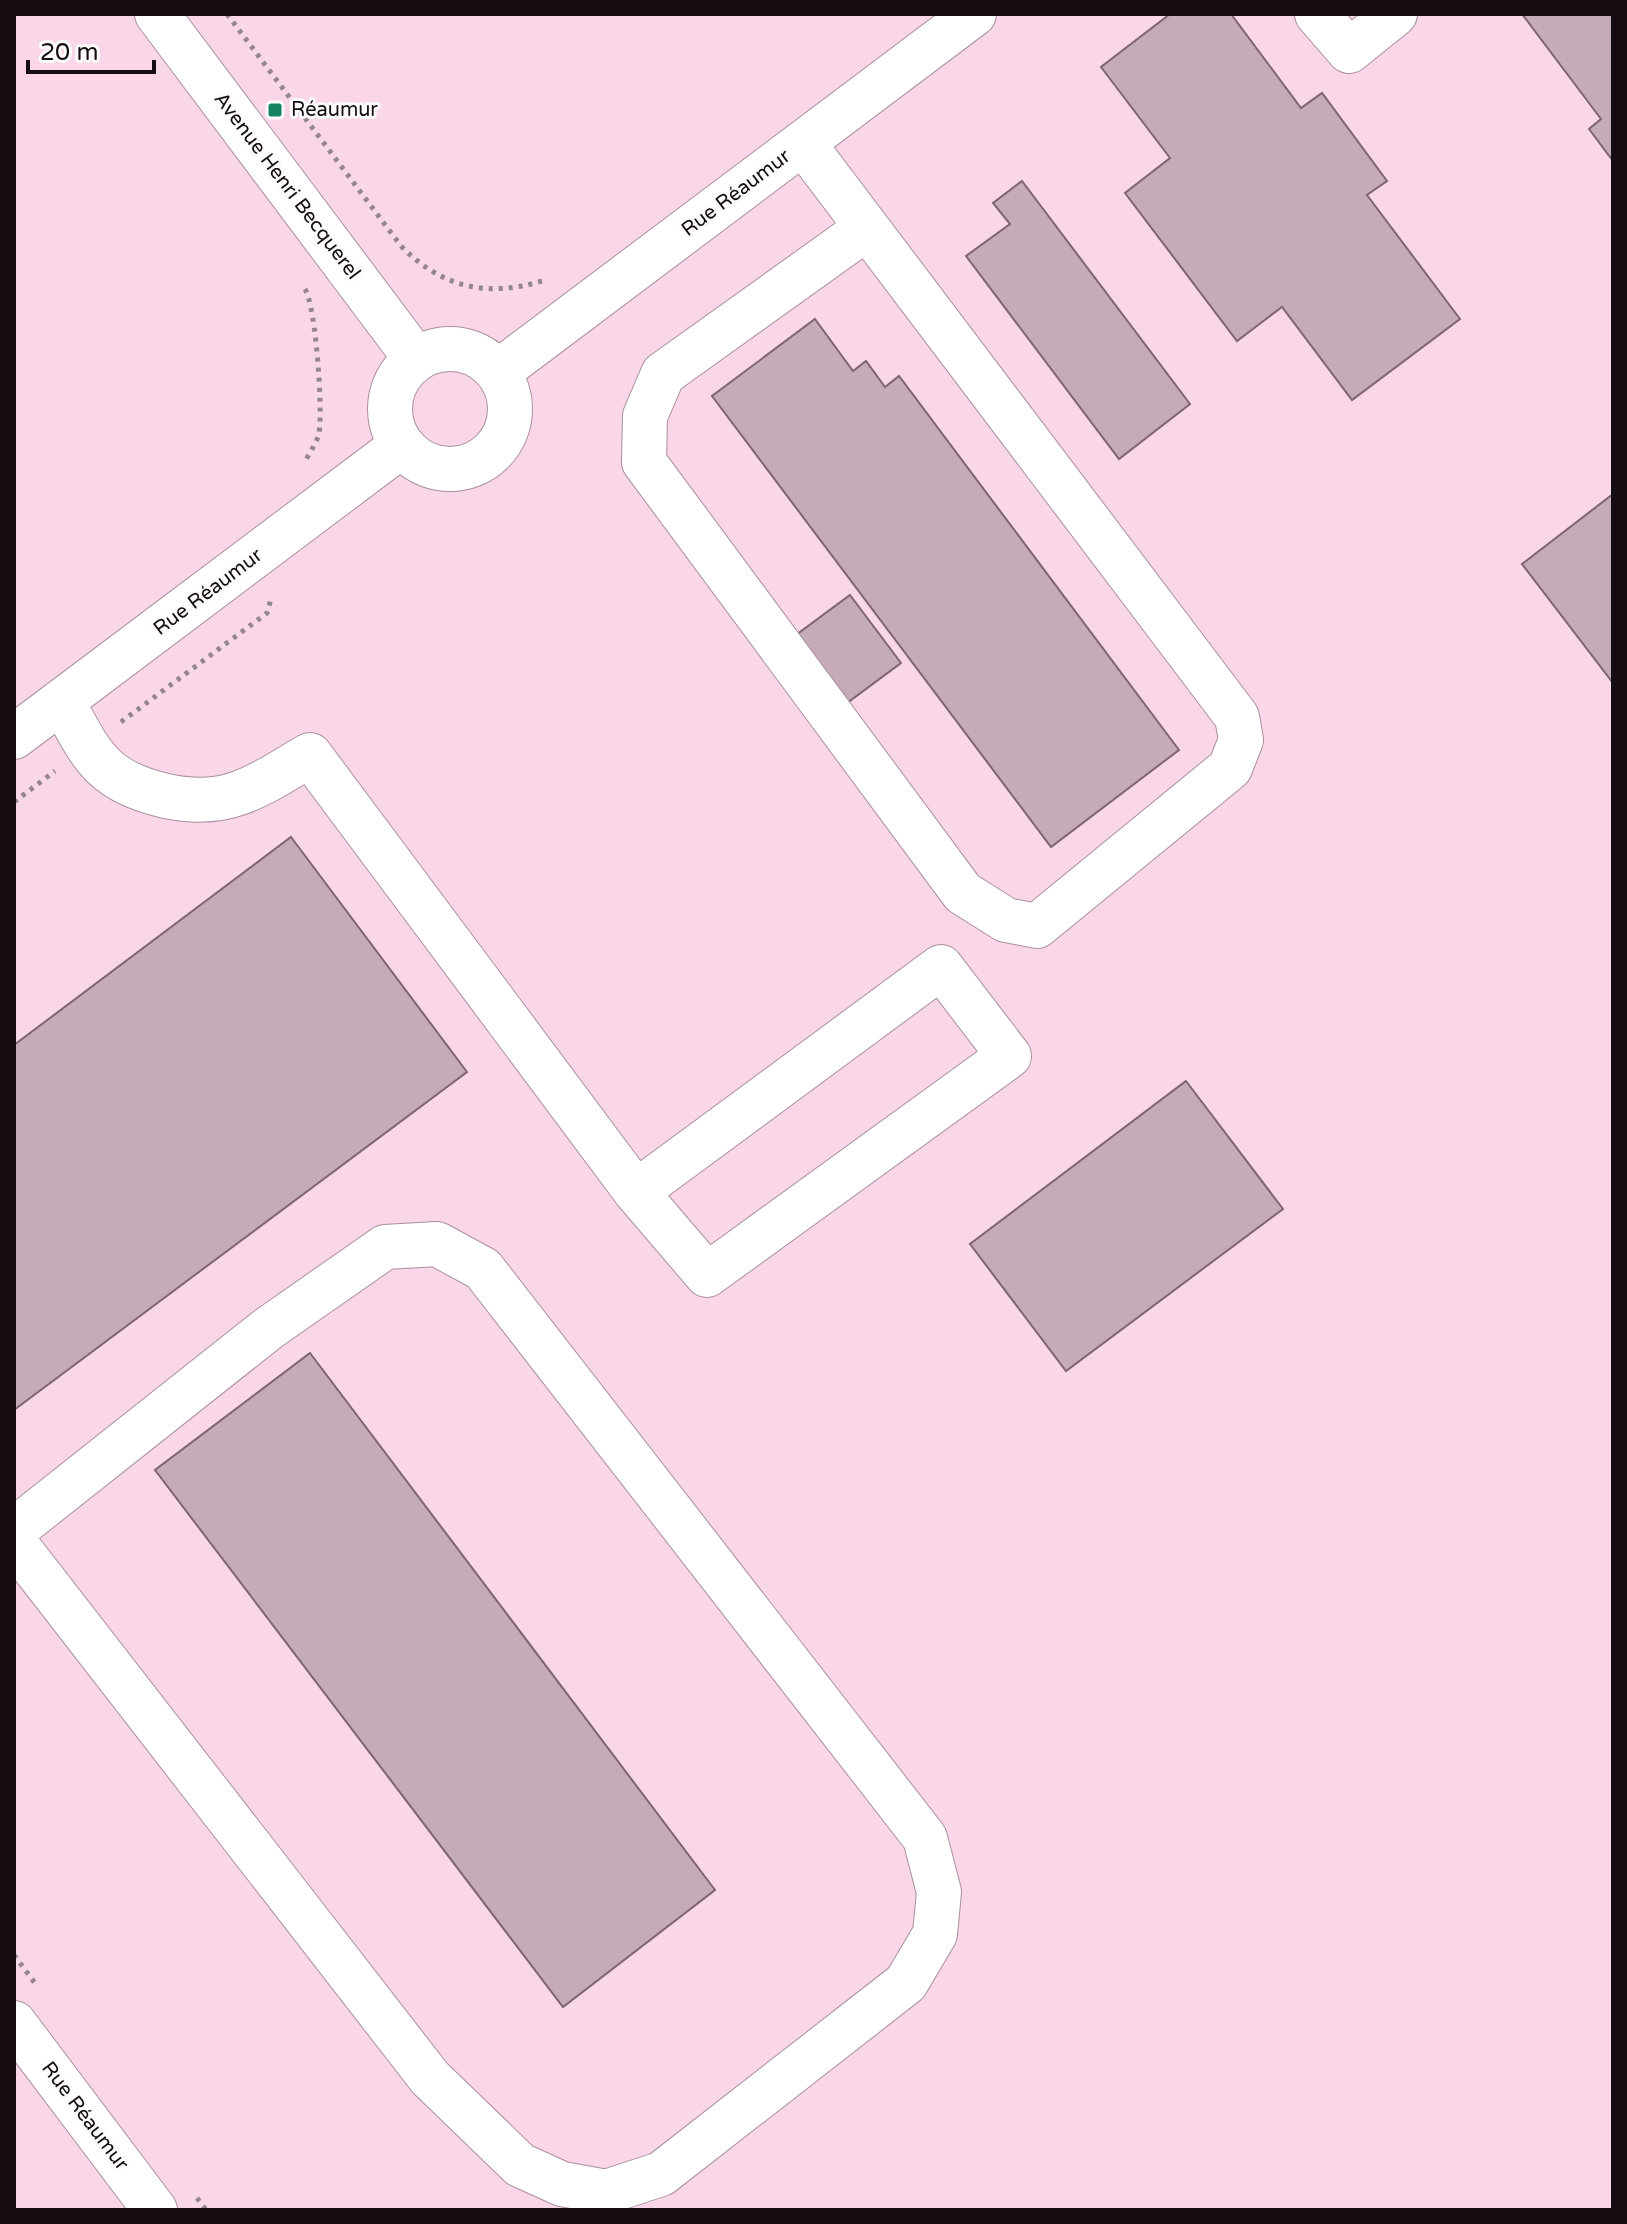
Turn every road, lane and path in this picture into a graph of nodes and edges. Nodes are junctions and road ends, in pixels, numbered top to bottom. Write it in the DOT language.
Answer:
graph roads {
  1 [pos="157,14"];
  2 [pos="227,14"];
  3 [pos="974,14"];
  4 [pos="1317,14"];
  5 [pos="1395,14"];
  6 [pos="803,143"];
  7 [pos="346,172"];
  8 [pos="301,205"];
  9 [pos="867,228"];
  10 [pos="554,278"];
  11 [pos="303,286"];
  12 [pos="416,359"];
  13 [pos="498,372"];
  14 [pos="401,446"];
  15 [pos="303,465"];
  16 [pos="245,563"];
  17 [pos="62,701"];
  18 [pos="14,737"];
  19 [pos="87,747"];
  20 [pos="14,802"];
  21 [pos="636,1192"];
  22 [pos="14,1530"];
  23 [pos="14,1542"];
  24 [pos="19,2040"];
  25 [pos="155,2210"];
  1 -- 8 [label="street, Avenue Henri Becquerel"];
  2 -- 7 [label="path"];
  3 -- 6 [label="street, Rue Réaumur"];
  4 -- 5 [label="street"];
  6 -- 9 [label="street"];
  6 -- 13 [label="street, Rue Réaumur"];
  7 -- 8 [label="path"];
  7 -- 10 [label="path"];
  8 -- 12 [label="street, Avenue Henri Becquerel"];
  9 -- 9 [label="street"];
  11 -- 15 [label="path"];
  12 -- 13 [label="street"];
  12 -- 14 [label="street"];
  13 -- 14 [label="street"];
  14 -- 16 [label="street, Rue Réaumur"];
  16 -- 17 [label="street, Rue Réaumur"];
  16 -- 19 [label="path"];
  17 -- 18 [label="street, Rue Réaumur"];
  17 -- 19 [label="street"];
  19 -- 20 [label="path"];
  19 -- 21 [label="street"];
  21 -- 21 [label="street"];
  22 -- 23 [label="street"];
  24 -- 25 [label="street, Rue Réaumur"];
}
